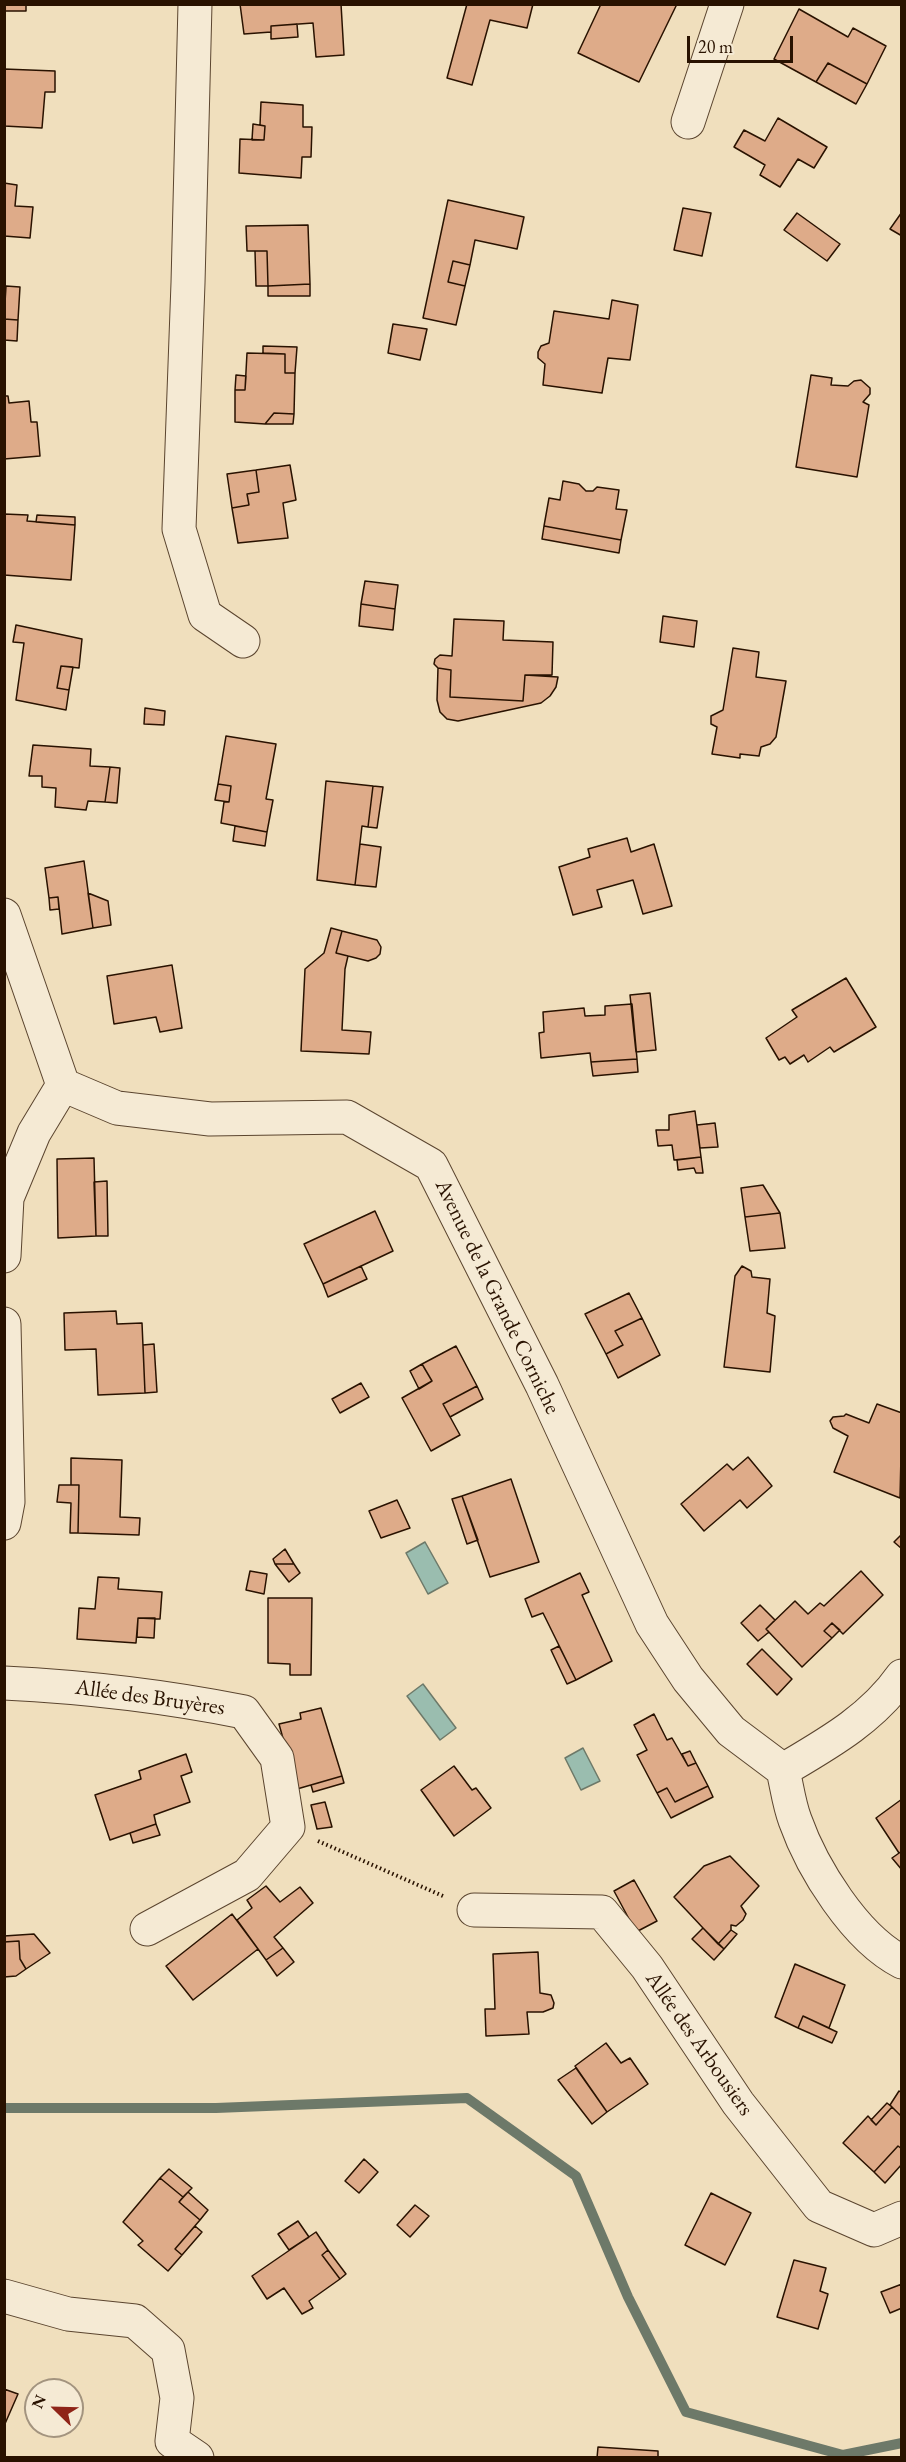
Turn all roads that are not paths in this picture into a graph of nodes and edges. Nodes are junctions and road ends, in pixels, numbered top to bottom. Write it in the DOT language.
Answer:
graph roads {
  1 [pos="195,4"];
  2 [pos="727,4"];
  3 [pos="688,122"];
  4 [pos="243,640"];
  5 [pos="5,915"];
  6 [pos="63,1085"];
  7 [pos="4,1256"];
  8 [pos="4,1324"];
  9 [pos="4,1523"];
  10 [pos="902,1676"];
  11 [pos="4,1683"];
  12 [pos="783,1770"];
  13 [pos="474,1910"];
  14 [pos="147,1929"];
  15 [pos="902,1962"];
  16 [pos="902,2218"];
  17 [pos="4,2296"];
  18 [pos="174,2452"];
  1 -- 4 [label="street"];
  2 -- 3 [label="street"];
  5 -- 6 [label="street"];
  6 -- 7 [label="street"];
  6 -- 12 [label="street, Avenue de la Grande Corniche"];
  8 -- 9 [label="street"];
  10 -- 12 [label="street"];
  11 -- 14 [label="street, Allée des Bruyères"];
  12 -- 15 [label="street"];
  13 -- 16 [label="street, Allée des Arbousiers"];
  17 -- 18 [label="street"];
}
